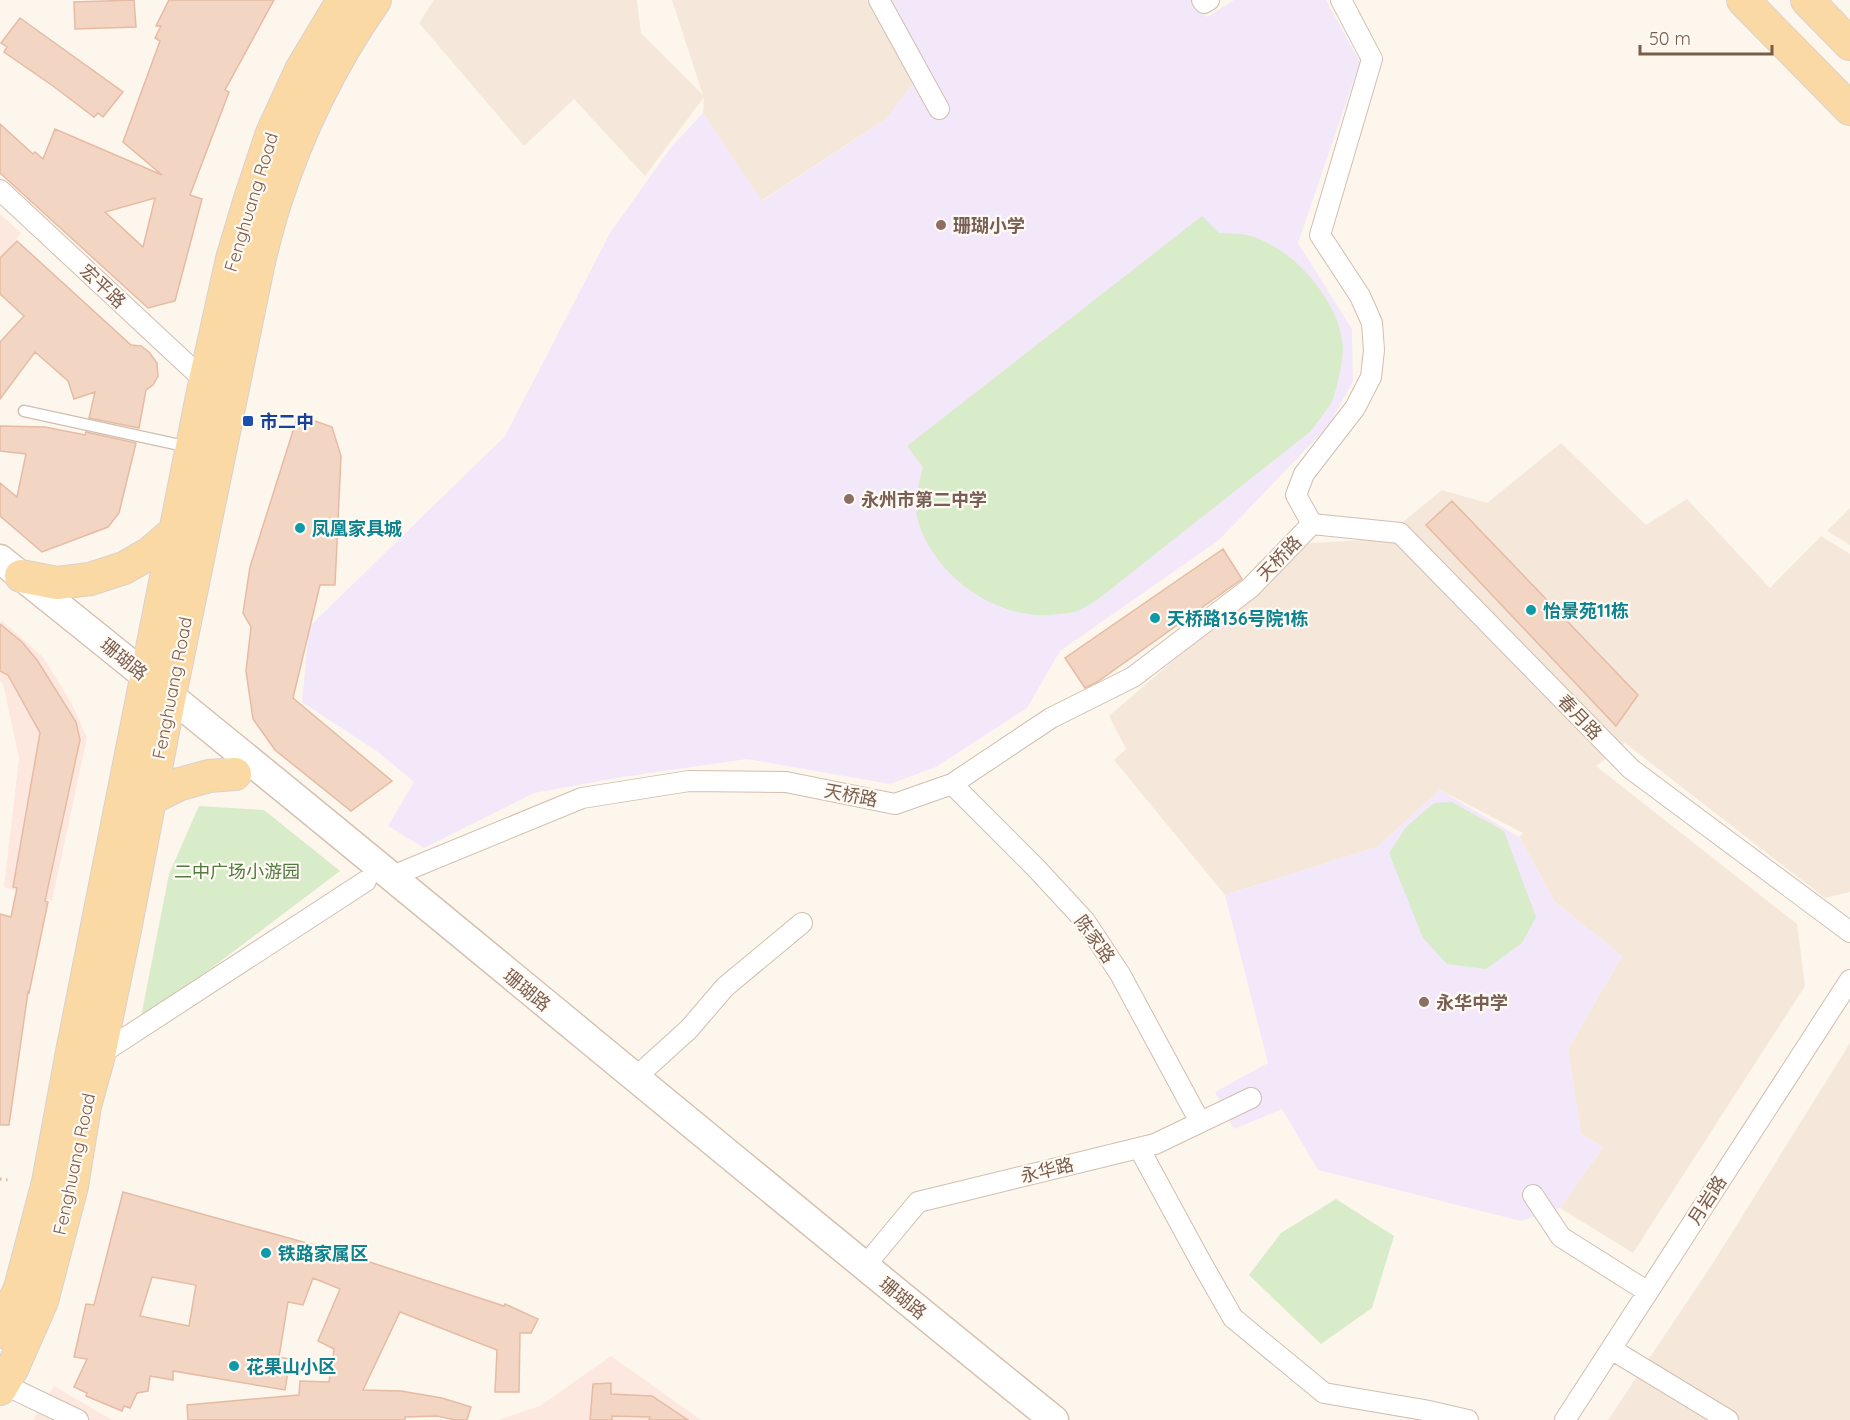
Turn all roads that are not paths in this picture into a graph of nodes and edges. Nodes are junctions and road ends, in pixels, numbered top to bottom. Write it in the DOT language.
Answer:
graph roads {
  1 [pos="343,0"];
  2 [pos="375,0"];
  3 [pos="879,0"];
  4 [pos="1202,0"];
  5 [pos="1209,0"];
  6 [pos="1341,0"];
  7 [pos="1743,0"];
  8 [pos="1807,0"];
  9 [pos="1850,44"];
  10 [pos="939,109"];
  11 [pos="1850,109"];
  12 [pos="0,190"];
  13 [pos="205,381"];
  14 [pos="24,411"];
  15 [pos="192,448"];
  16 [pos="1312,524"];
  17 [pos="177,530"];
  18 [pos="7,573"];
  19 [pos="156,697"];
  20 [pos="235,774"];
  21 [pos="951,784"];
  22 [pos="150,799"];
  23 [pos="378,879"];
  24 [pos="117,899"];
  25 [pos="802,923"];
  26 [pos="1850,932"];
  27 [pos="1850,980"];
  28 [pos="99,1054"];
  29 [pos="635,1078"];
  30 [pos="1251,1098"];
  31 [pos="75,1103"];
  32 [pos="1200,1122"];
  33 [pos="1139,1148"];
  34 [pos="60,1184"];
  35 [pos="1533,1195"];
  36 [pos="864,1267"];
  37 [pos="1648,1292"];
  38 [pos="0,1332"];
  39 [pos="1611,1349"];
  40 [pos="1,1386"];
  41 [pos="78,1420"];
  42 [pos="1027,1420"];
  43 [pos="1054,1420"];
  44 [pos="1468,1420"];
  45 [pos="1565,1420"];
  46 [pos="1728,1420"];
  1 -- 13 [label="main road, Fenghuang Road"];
  2 -- 19 [label="main road, Fenghuang Road"];
  3 -- 10 [label="street"];
  4 -- 5 [label="street"];
  6 -- 16 [label="street"];
  7 -- 11 [label="main road"];
  8 -- 9 [label="main road"];
  12 -- 13 [label="street, 宏平路"];
  13 -- 15 [label="main road, Fenghuang Road"];
  14 -- 15 [label="lane"];
  15 -- 17 [label="main road, Fenghuang Road"];
  16 -- 21 [label="street, 天桥路"];
  16 -- 26 [label="street, 春月路"];
  17 -- 18 [label="main road"];
  17 -- 19 [label="main road, Fenghuang Road"];
  18 -- 19 [label="main road, 珊瑚路"];
  19 -- 20 [label="main road, 珊瑚路"];
  19 -- 22 [label="main road, Fenghuang Road"];
  19 -- 23 [label="main road, 珊瑚路"];
  19 -- 24 [label="main road, Fenghuang Road"];
  20 -- 22 [label="main road"];
  20 -- 23 [label="main road, 珊瑚路"];
  21 -- 23 [label="street, 天桥路"];
  21 -- 32 [label="street, 陈家路"];
  22 -- 24 [label="main road, Fenghuang Road"];
  23 -- 28 [label="street, 天桥路"];
  23 -- 29 [label="main road, 珊瑚路"];
  23 -- 42 [label="main road, 珊瑚路"];
  24 -- 28 [label="main road, Fenghuang Road"];
  24 -- 31 [label="main road, Fenghuang Road"];
  25 -- 29 [label="street"];
  27 -- 37 [label="street, 月岩路"];
  28 -- 31 [label="main road, Fenghuang Road"];
  29 -- 36 [label="main road, 珊瑚路"];
  30 -- 32 [label="street, 永华路"];
  31 -- 34 [label="main road, Fenghuang Road"];
  32 -- 33 [label="street, 永华路"];
  33 -- 36 [label="street, 永华路"];
  33 -- 44 [label="street"];
  34 -- 38 [label="main road, Fenghuang Road"];
  34 -- 40 [label="main road, Fenghuang Road"];
  35 -- 37 [label="street"];
  36 -- 43 [label="main road, 珊瑚路"];
  37 -- 39 [label="street, 月岩路"];
  39 -- 45 [label="street, 月岩路"];
  39 -- 46 [label="street"];
  40 -- 41 [label="street"];
}
